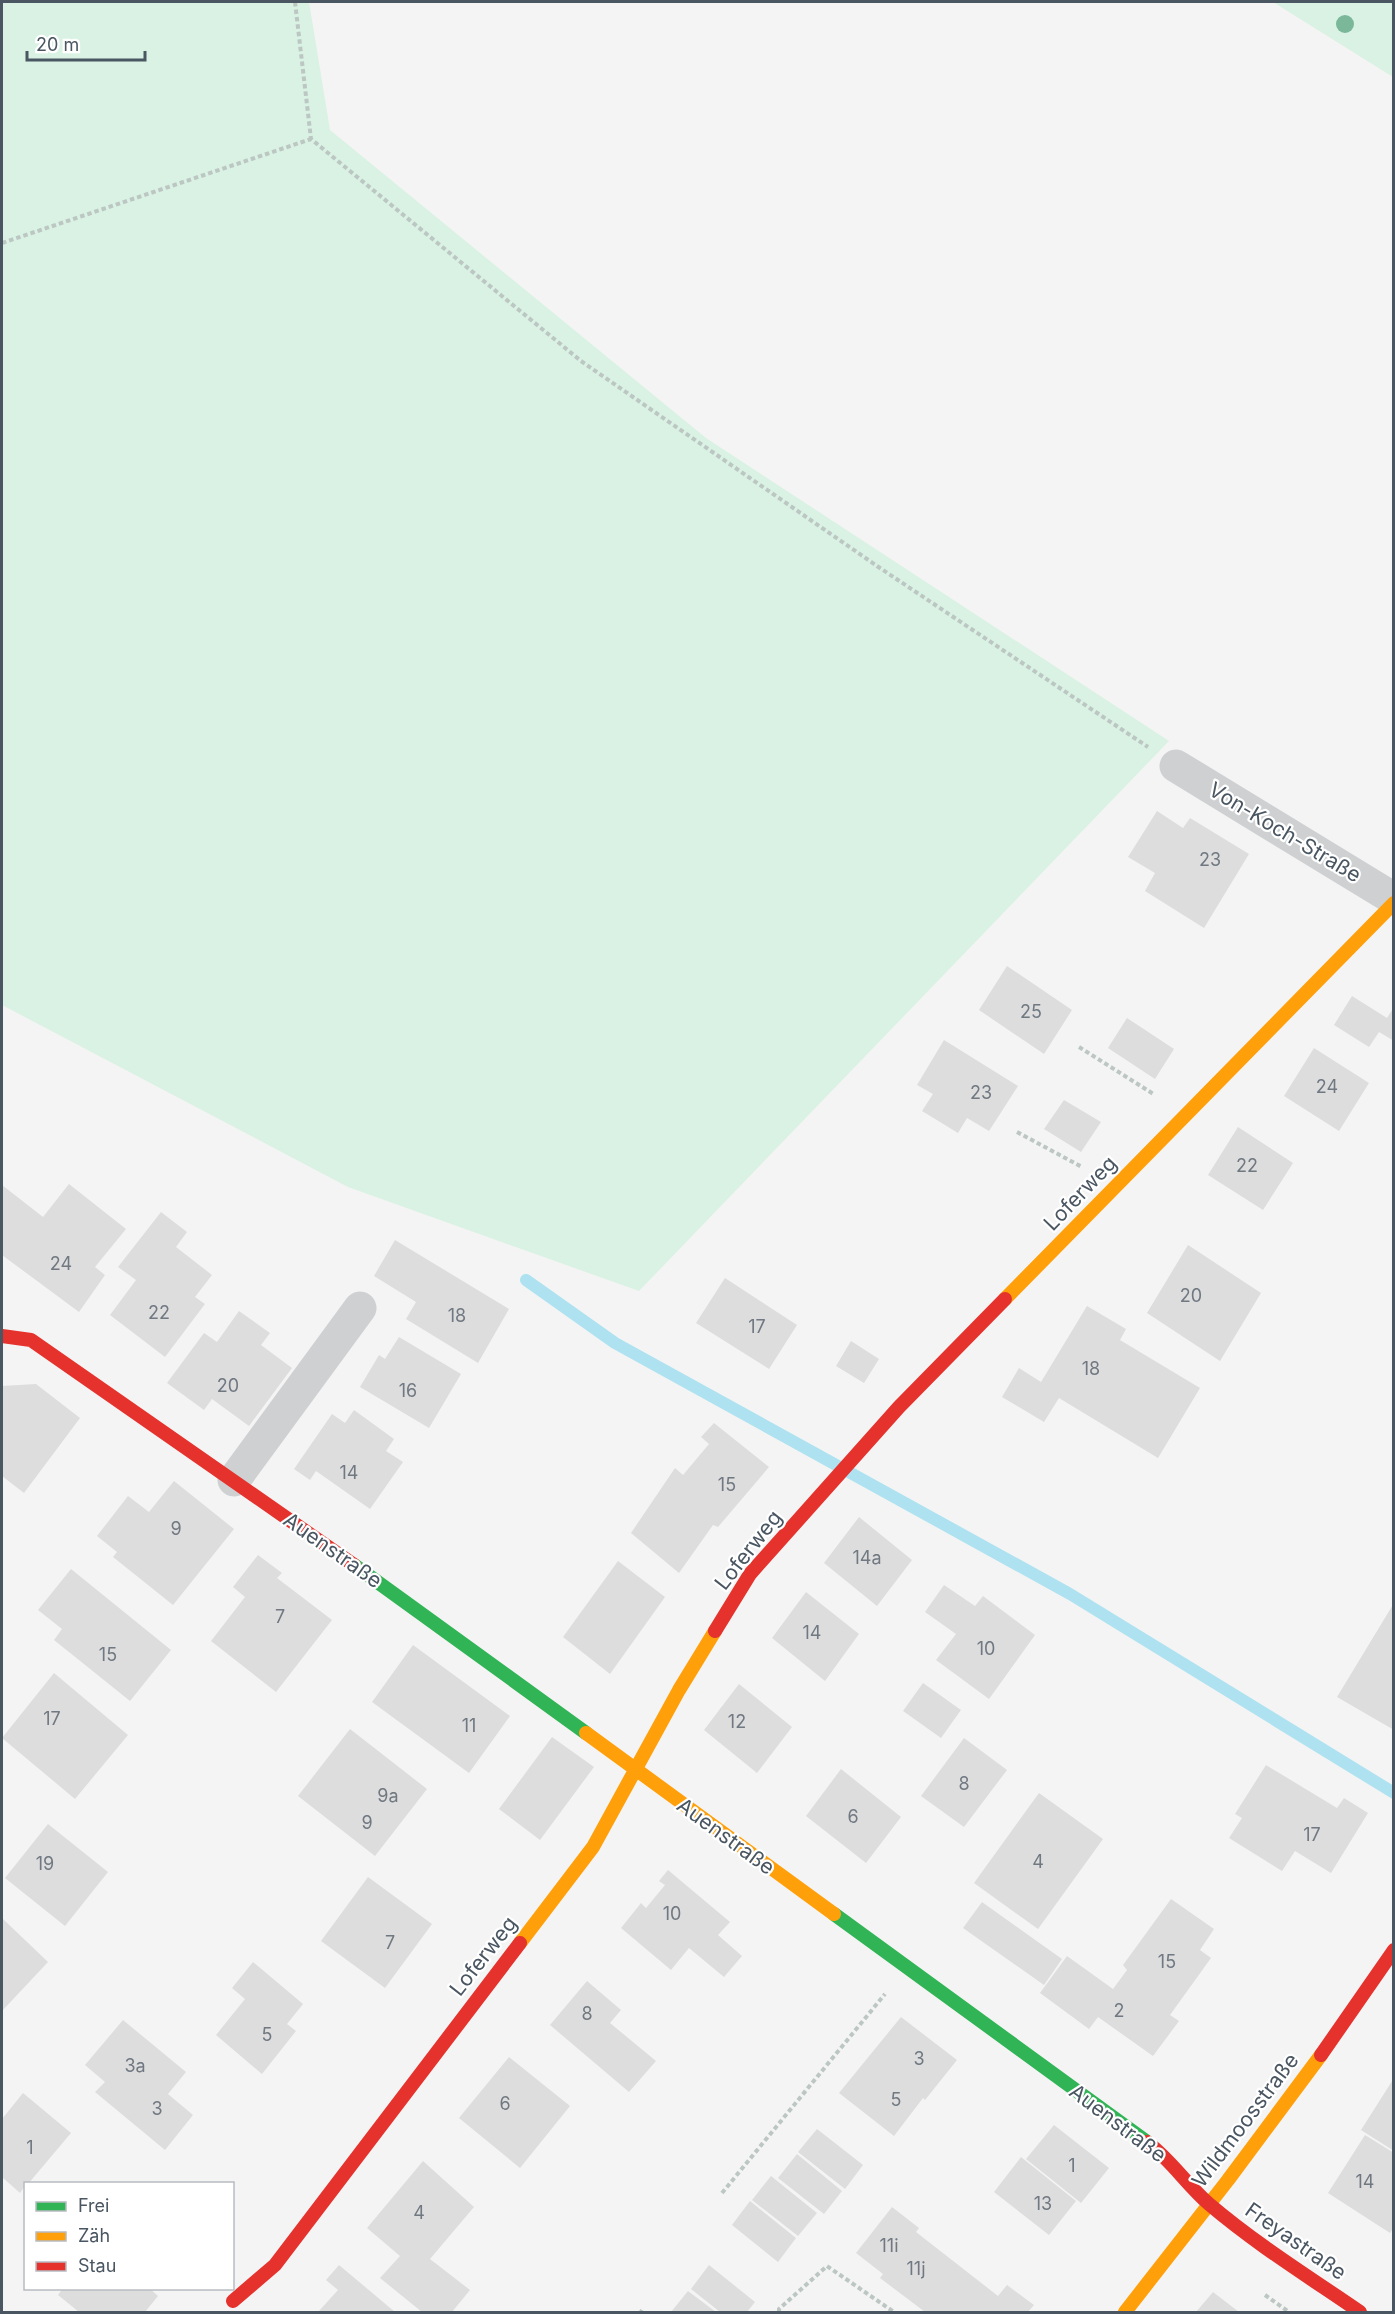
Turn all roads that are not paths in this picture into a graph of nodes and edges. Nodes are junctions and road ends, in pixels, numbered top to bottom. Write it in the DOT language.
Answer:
graph roads {
  1 [pos="1176,766"];
  2 [pos="1394,901"];
  3 [pos="360,1308"];
  4 [pos="2,1336"];
  5 [pos="234,1480"];
  6 [pos="635,1770"];
  7 [pos="1394,1950"];
  8 [pos="1208,2203"];
  9 [pos="233,2301"];
  10 [pos="1125,2313"];
  11 [pos="1360,2313"];
  1 -- 2 [label="street, Von-Koch-Straße"];
  2 -- 6 [label="street, Loferweg"];
  3 -- 5 [label="street"];
  4 -- 5 [label="street, Auenstraße"];
  5 -- 6 [label="street, Auenstraße"];
  6 -- 8 [label="street, Auenstraße"];
  6 -- 9 [label="street, Loferweg"];
  7 -- 8 [label="street, Wildmoosstraße"];
  8 -- 10 [label="street, Wildmoosstraße"];
  8 -- 11 [label="street, Freyastraße"];
}
